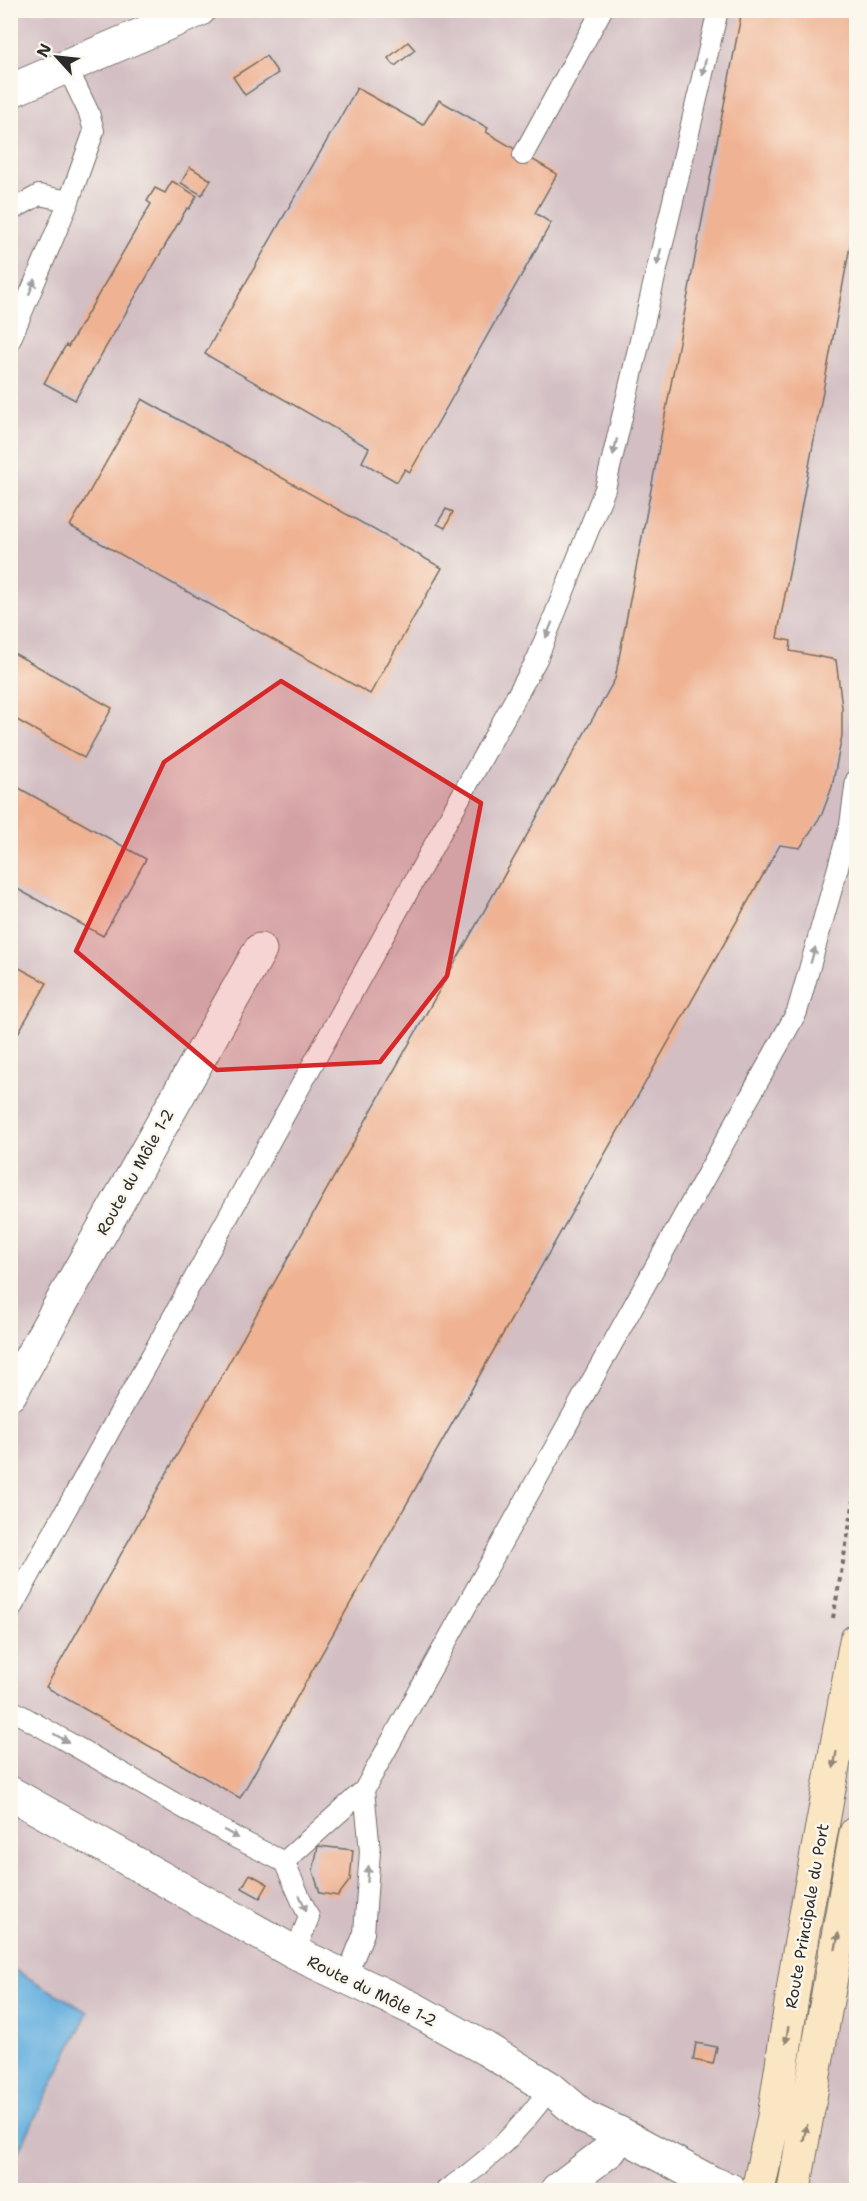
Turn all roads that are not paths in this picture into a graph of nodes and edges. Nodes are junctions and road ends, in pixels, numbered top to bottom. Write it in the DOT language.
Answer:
graph roads {
  1 [pos="199,10"];
  2 [pos="602,10"];
  3 [pos="718,10"];
  4 [pos="67,67"];
  5 [pos="10,91"];
  6 [pos="523,154"];
  7 [pos="69,201"];
  8 [pos="10,211"];
  9 [pos="10,341"];
  10 [pos="856,780"];
  11 [pos="260,950"];
  12 [pos="10,1394"];
  13 [pos="10,1611"];
  14 [pos="856,1641"];
  15 [pos="10,1709"];
  16 [pos="364,1790"];
  17 [pos="10,1793"];
  18 [pos="856,1833"];
  19 [pos="284,1862"];
  20 [pos="295,1953"];
  21 [pos="346,1977"];
  22 [pos="550,2088"];
  23 [pos="621,2134"];
  24 [pos="446,2190"];
  25 [pos="557,2190"];
  26 [pos="730,2190"];
  27 [pos="758,2190"];
  28 [pos="794,2190"];
  1 -- 4 [label="street"];
  2 -- 6 [label="lane"];
  3 -- 13 [label="lane, one-way"];
  4 -- 5 [label="street"];
  4 -- 7 [label="lane"];
  7 -- 8 [label="lane"];
  9 -- 7 [label="lane, one-way"];
  16 -- 10 [label="lane, one-way"];
  11 -- 12 [label="street, Route du Môle 1-2"];
  14 -- 27 [label="main road, Route Principale du Port, one-way"];
  15 -- 19 [label="lane, one-way"];
  16 -- 19 [label="lane"];
  21 -- 16 [label="lane, one-way"];
  17 -- 20 [label="street, Route du Môle 1-2"];
  28 -- 18 [label="main road, Route Principale du Port, one-way"];
  19 -- 20 [label="lane, one-way"];
  20 -- 21 [label="street, Route du Môle 1-2"];
  21 -- 22 [label="street, Route du Môle 1-2"];
  22 -- 23 [label="street, Route du Môle 1-2"];
  22 -- 24 [label="lane"];
  23 -- 25 [label="street"];
  23 -- 26 [label="street, Route du Môle 1-2"];
}
